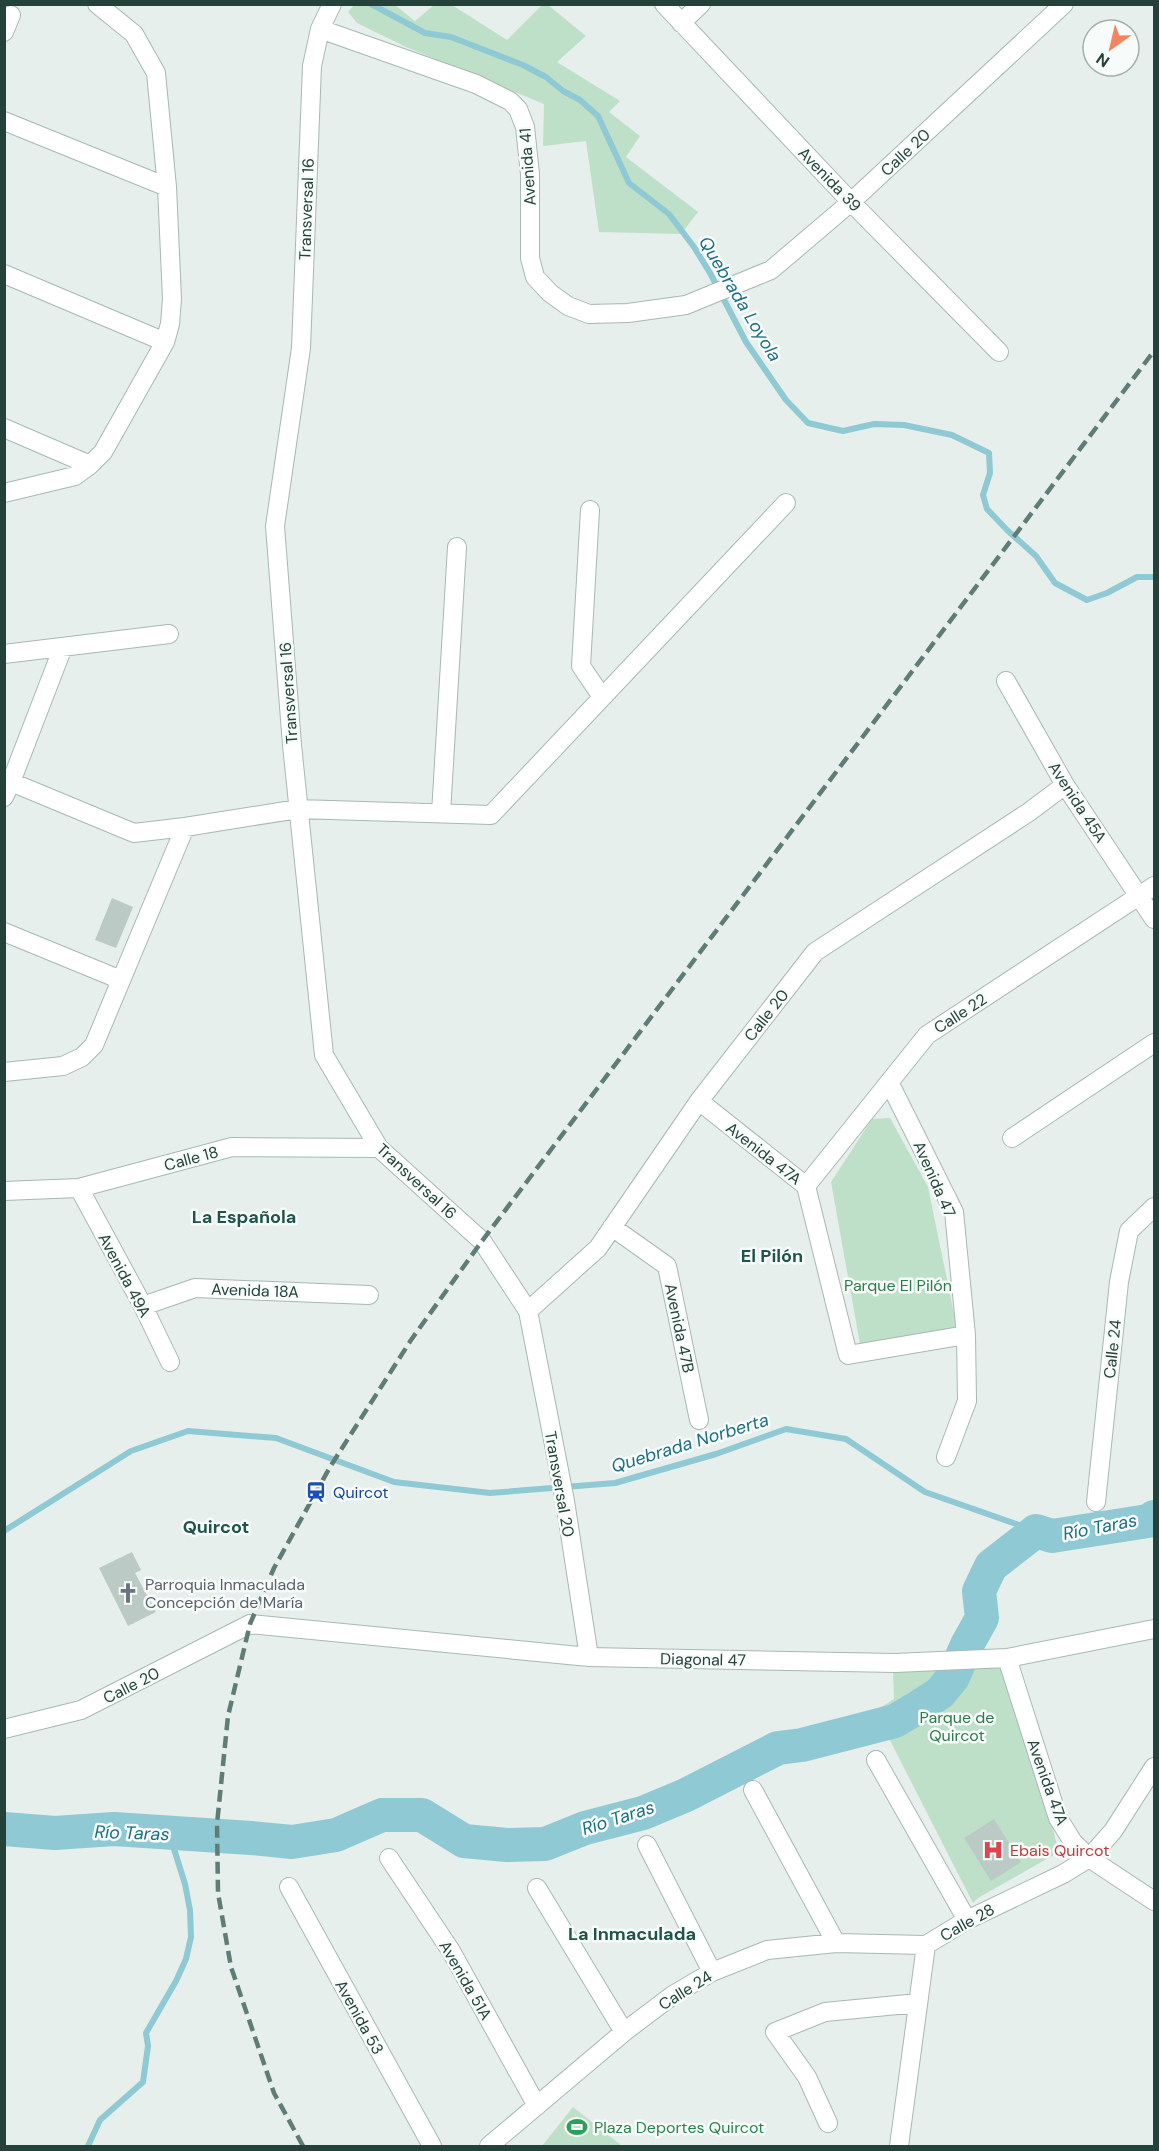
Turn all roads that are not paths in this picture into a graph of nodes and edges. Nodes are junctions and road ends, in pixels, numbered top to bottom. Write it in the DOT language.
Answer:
graph roads {
  1 [pos="97,4"];
  2 [pos="332,4"];
  3 [pos="664,4"];
  4 [pos="700,4"];
  5 [pos="1052,8"];
  6 [pos="681,22"];
  7 [pos="320,29"];
  8 [pos="4,121"];
  9 [pos="167,187"];
  10 [pos="851,202"];
  11 [pos="4,274"];
  12 [pos="736,285"];
  13 [pos="165,342"];
  14 [pos="999,352"];
  15 [pos="4,428"];
  16 [pos="90,465"];
  17 [pos="4,494"];
  18 [pos="786,503"];
  19 [pos="590,510"];
  20 [pos="457,547"];
  21 [pos="169,634"];
  22 [pos="63,647"];
  23 [pos="4,654"];
  24 [pos="1006,681"];
  25 [pos="602,697"];
  26 [pos="1065,785"];
  27 [pos="8,789"];
  28 [pos="298,810"];
  29 [pos="441,813"];
  30 [pos="185,828"];
  31 [pos="1147,890"];
  32 [pos="1155,919"];
  33 [pos="4,932"];
  34 [pos="121,980"];
  35 [pos="1155,1043"];
  36 [pos="4,1072"];
  37 [pos="889,1082"];
  38 [pos="699,1101"];
  39 [pos="1012,1138"];
  40 [pos="379,1148"];
  41 [pos="806,1186"];
  42 [pos="79,1188"];
  43 [pos="4,1191"];
  44 [pos="1155,1207"];
  45 [pos="612,1227"];
  46 [pos="369,1294"];
  47 [pos="143,1306"];
  48 [pos="528,1311"];
  49 [pos="966,1335"];
  50 [pos="170,1362"];
  51 [pos="699,1420"];
  52 [pos="946,1457"];
  53 [pos="1096,1502"];
  54 [pos="250,1624"];
  55 [pos="1155,1629"];
  56 [pos="589,1657"];
  57 [pos="1007,1658"];
  58 [pos="4,1729"];
  59 [pos="876,1760"];
  60 [pos="1155,1767"];
  61 [pos="753,1790"];
  62 [pos="647,1845"];
  63 [pos="389,1858"];
  64 [pos="1089,1858"];
  65 [pos="289,1887"];
  66 [pos="537,1888"];
  67 [pos="1155,1901"];
  68 [pos="967,1920"];
  69 [pos="836,1943"];
  70 [pos="926,1945"];
  71 [pos="712,1972"];
  72 [pos="918,2002"];
  73 [pos="624,2032"];
  74 [pos="537,2106"];
  75 [pos="828,2123"];
  76 [pos="432,2146"];
  77 [pos="489,2146"];
  78 [pos="899,2146"];
  1 -- 9 [label="street"];
  2 -- 7 [label="street, Transversal 16"];
  3 -- 6 [label="street, Avenida 39"];
  4 -- 6 [label="street"];
  5 -- 10 [label="street, Calle 20"];
  6 -- 10 [label="street, Avenida 39"];
  7 -- 12 [label="street, Avenida 41"];
  7 -- 28 [label="street, Transversal 16"];
  8 -- 9 [label="street"];
  9 -- 13 [label="street"];
  10 -- 12 [label="street, Calle 20"];
  10 -- 14 [label="street, Avenida 39"];
  11 -- 13 [label="street"];
  13 -- 16 [label="street"];
  15 -- 16 [label="street"];
  16 -- 17 [label="street"];
  18 -- 25 [label="street"];
  19 -- 25 [label="street"];
  20 -- 29 [label="street"];
  21 -- 22 [label="street"];
  22 -- 23 [label="street"];
  22 -- 27 [label="street"];
  24 -- 26 [label="street, Avenida 45A"];
  25 -- 29 [label="street"];
  26 -- 31 [label="street, Avenida 45A"];
  26 -- 38 [label="street, Calle 20"];
  27 -- 30 [label="street"];
  28 -- 29 [label="street"];
  28 -- 30 [label="street"];
  28 -- 40 [label="street, Transversal 16"];
  30 -- 34 [label="street"];
  31 -- 32 [label="street, Avenida 45A"];
  31 -- 37 [label="street, Calle 22"];
  33 -- 34 [label="street"];
  34 -- 36 [label="street"];
  35 -- 39 [label="street"];
  37 -- 41 [label="street, Calle 22"];
  37 -- 49 [label="street, Avenida 47"];
  38 -- 41 [label="street, Avenida 47A"];
  38 -- 45 [label="street, Calle 20"];
  40 -- 42 [label="street, Calle 18"];
  40 -- 48 [label="street, Transversal 16"];
  41 -- 49 [label="street, Avenida 47A"];
  42 -- 43 [label="street, Calle 18"];
  42 -- 47 [label="street, Avenida 49A"];
  44 -- 53 [label="street, Calle 24"];
  45 -- 48 [label="street, Calle 20"];
  45 -- 51 [label="street, Avenida 47B"];
  46 -- 47 [label="street, Avenida 18A"];
  47 -- 50 [label="street, Avenida 49A"];
  48 -- 56 [label="street, Transversal 20"];
  49 -- 52 [label="street, Avenida 47"];
  54 -- 56 [label="street, Diagonal 47"];
  54 -- 58 [label="street, Calle 20"];
  55 -- 57 [label="street, Diagonal 47"];
  56 -- 57 [label="street, Diagonal 47"];
  57 -- 64 [label="street, Avenida 47A"];
  59 -- 68 [label="street"];
  60 -- 64 [label="street, Calle 28"];
  61 -- 69 [label="street"];
  62 -- 71 [label="street"];
  63 -- 74 [label="street, Avenida 51A"];
  64 -- 67 [label="street, Avenida 47A"];
  64 -- 68 [label="street, Calle 28"];
  65 -- 76 [label="street, Avenida 53"];
  66 -- 73 [label="street"];
  68 -- 70 [label="street, Calle 28"];
  69 -- 70 [label="street, Calle 24"];
  69 -- 71 [label="street, Calle 24"];
  70 -- 72 [label="street, Calle 28"];
  71 -- 73 [label="street, Calle 24"];
  72 -- 75 [label="street"];
  72 -- 78 [label="street, Calle 28"];
  73 -- 74 [label="street, Calle 24"];
  74 -- 77 [label="street, Calle 24"];
}
